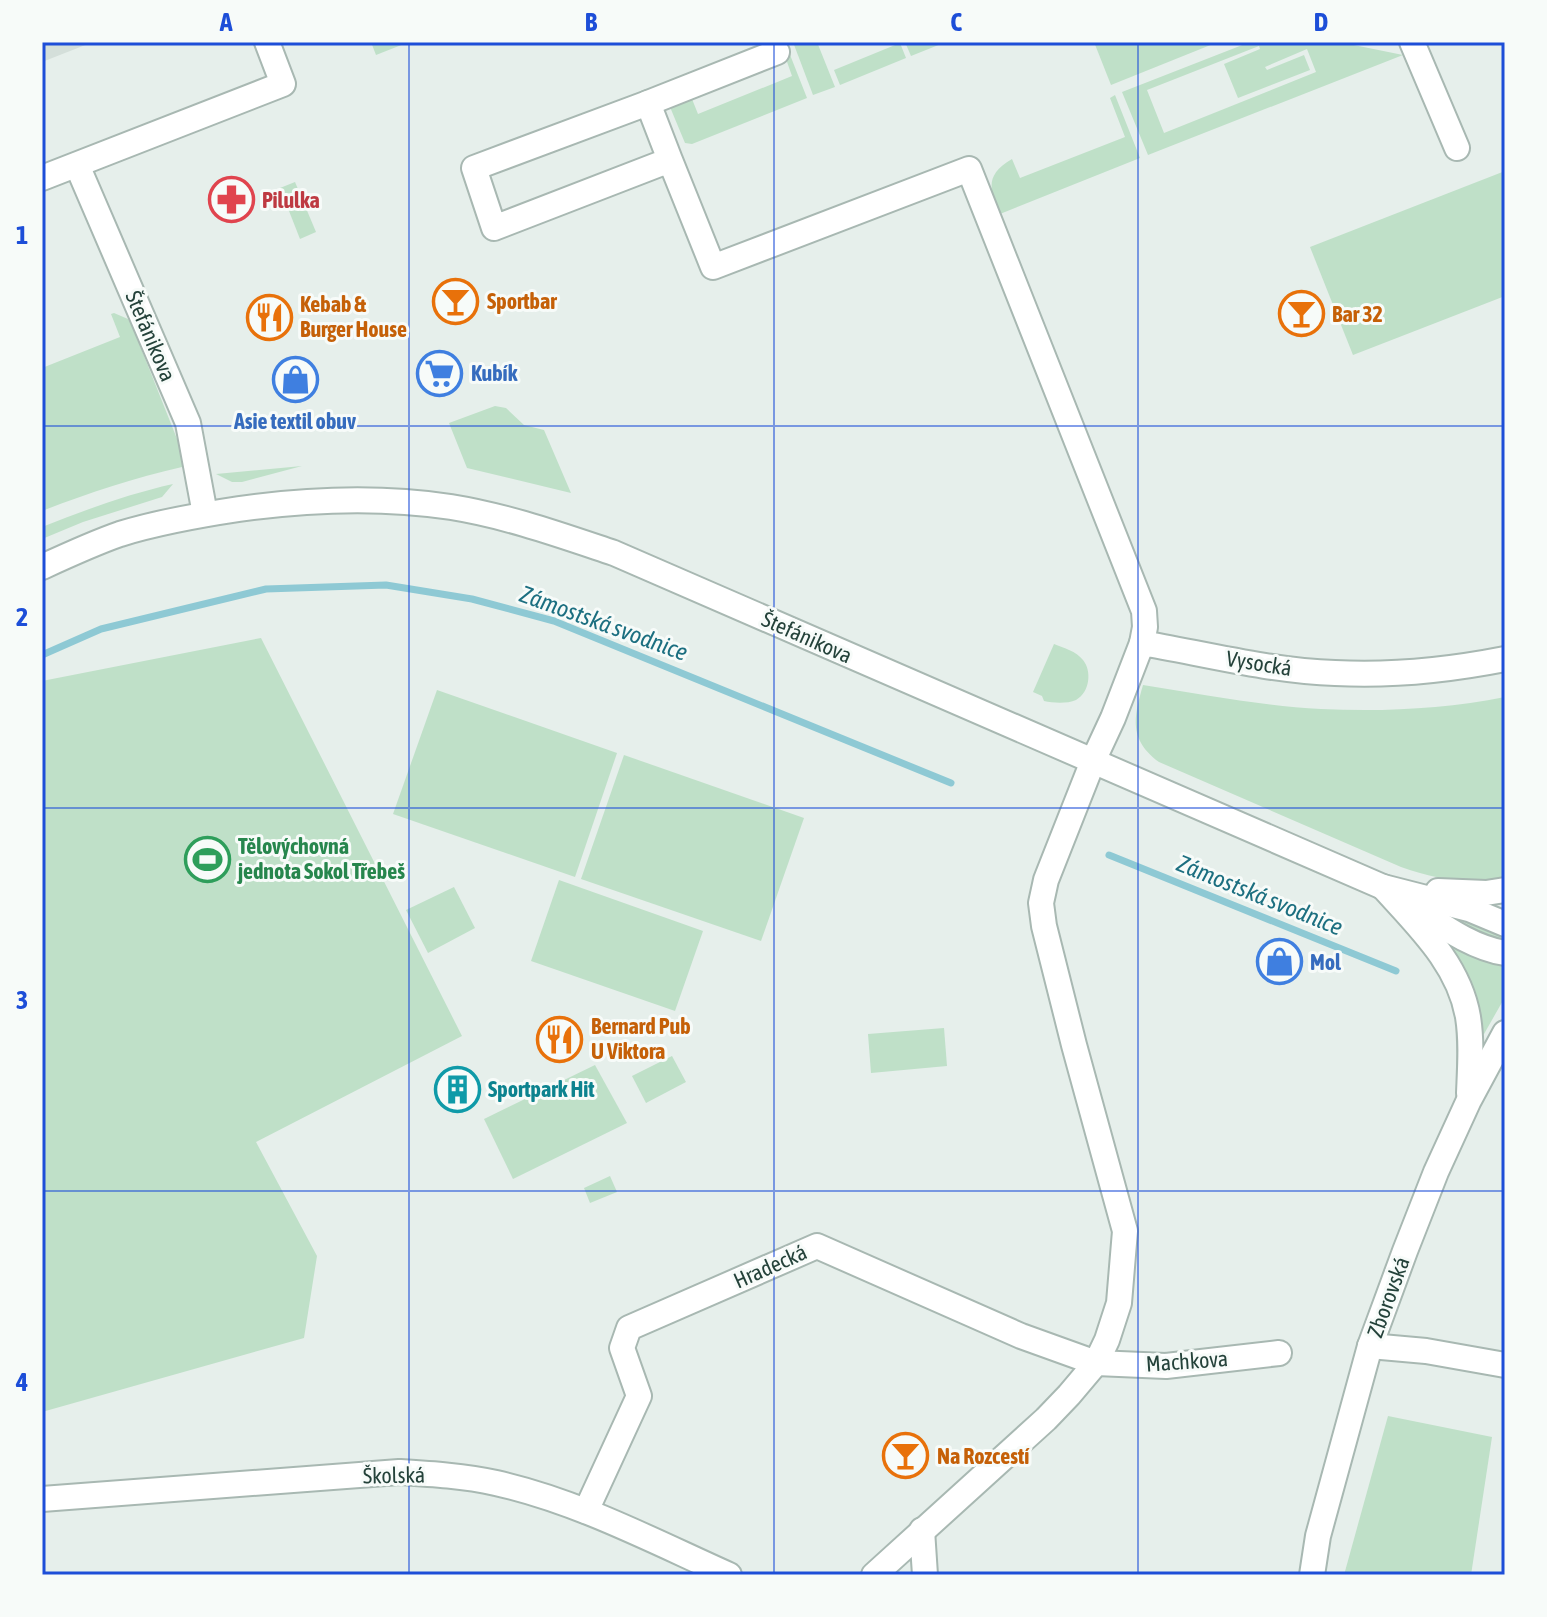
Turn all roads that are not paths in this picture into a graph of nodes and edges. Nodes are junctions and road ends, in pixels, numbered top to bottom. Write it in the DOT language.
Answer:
graph roads {
  1 [pos="267,42"];
  2 [pos="1412,42"];
  3 [pos="777,52"];
  4 [pos="648,103"];
  5 [pos="1457,148"];
  6 [pos="670,160"];
  7 [pos="77,165"];
  8 [pos="42,178"];
  9 [pos="205,514"];
  10 [pos="42,567"];
  11 [pos="1142,643"];
  12 [pos="1505,659"];
  13 [pos="1093,761"];
  14 [pos="1383,887"];
  15 [pos="1505,890"];
  16 [pos="1505,924"];
  17 [pos="1505,953"];
  18 [pos="1505,1033"];
  19 [pos="1469,1100"];
  20 [pos="1370,1346"];
  21 [pos="1279,1353"];
  22 [pos="1096,1363"];
  23 [pos="1505,1365"];
  24 [pos="42,1499"];
  25 [pos="586,1511"];
  26 [pos="922,1530"];
  27 [pos="729,1575"];
  28 [pos="874,1575"];
  29 [pos="925,1575"];
  30 [pos="1312,1575"];
  1 -- 7 [label="street"];
  2 -- 5 [label="street"];
  3 -- 4 [label="street"];
  4 -- 6 [label="street"];
  4 -- 6 [label="street"];
  6 -- 11 [label="street"];
  7 -- 8 [label="street"];
  7 -- 9 [label="street, Štefánikova"];
  9 -- 10 [label="street, Štefánikova"];
  9 -- 13 [label="street, Štefánikova"];
  11 -- 12 [label="street, Vysocká"];
  11 -- 13 [label="street"];
  13 -- 14 [label="street, Štefánikova"];
  13 -- 22 [label="street"];
  14 -- 15 [label="street, Štefánikova"];
  14 -- 16 [label="street, Štefánikova"];
  14 -- 17 [label="street, Štefánikova"];
  14 -- 19 [label="street"];
  18 -- 19 [label="street, Zborovská"];
  19 -- 20 [label="street, Zborovská"];
  20 -- 23 [label="street"];
  20 -- 30 [label="street, Zborovská"];
  21 -- 22 [label="street, Machkova"];
  22 -- 25 [label="street, Hradecká"];
  22 -- 26 [label="street"];
  24 -- 25 [label="street, Školská"];
  25 -- 27 [label="street, Školská"];
  26 -- 28 [label="street"];
  26 -- 29 [label="street"];
}
